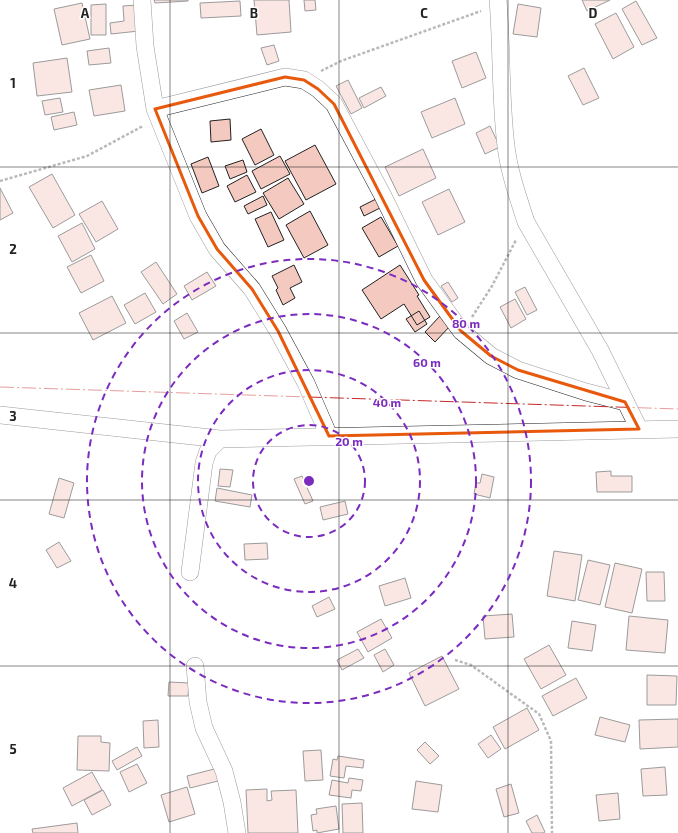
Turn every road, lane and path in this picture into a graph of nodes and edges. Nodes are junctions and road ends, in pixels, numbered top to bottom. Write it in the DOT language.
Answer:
graph roads {
  1 [pos="142,0"];
  2 [pos="498,2"];
  3 [pos="304,80"];
  4 [pos="156,114"];
  5 [pos="0,180"];
  6 [pos="526,222"];
  7 [pos="462,331"];
  8 [pos="625,402"];
  9 [pos="0,415"];
  10 [pos="678,429"];
  11 [pos="639,430"];
  12 [pos="329,436"];
  13 [pos="220,439"];
  14 [pos="190,572"];
  15 [pos="456,660"];
  16 [pos="195,666"];
  17 [pos="237,833"];
  18 [pos="552,833"];
  1 -- 4 [label="street"];
  2 -- 3 [label="path"];
  2 -- 6 [label="street"];
  3 -- 4 [label="street"];
  3 -- 7 [label="street"];
  4 -- 5 [label="path"];
  4 -- 12 [label="street"];
  6 -- 7 [label="path"];
  6 -- 8 [label="street"];
  7 -- 8 [label="street"];
  8 -- 11 [label="street"];
  9 -- 13 [label="street"];
  10 -- 11 [label="street"];
  11 -- 12 [label="street"];
  12 -- 13 [label="street"];
  13 -- 14 [label="street"];
  15 -- 18 [label="path"];
  16 -- 17 [label="street"];
}
